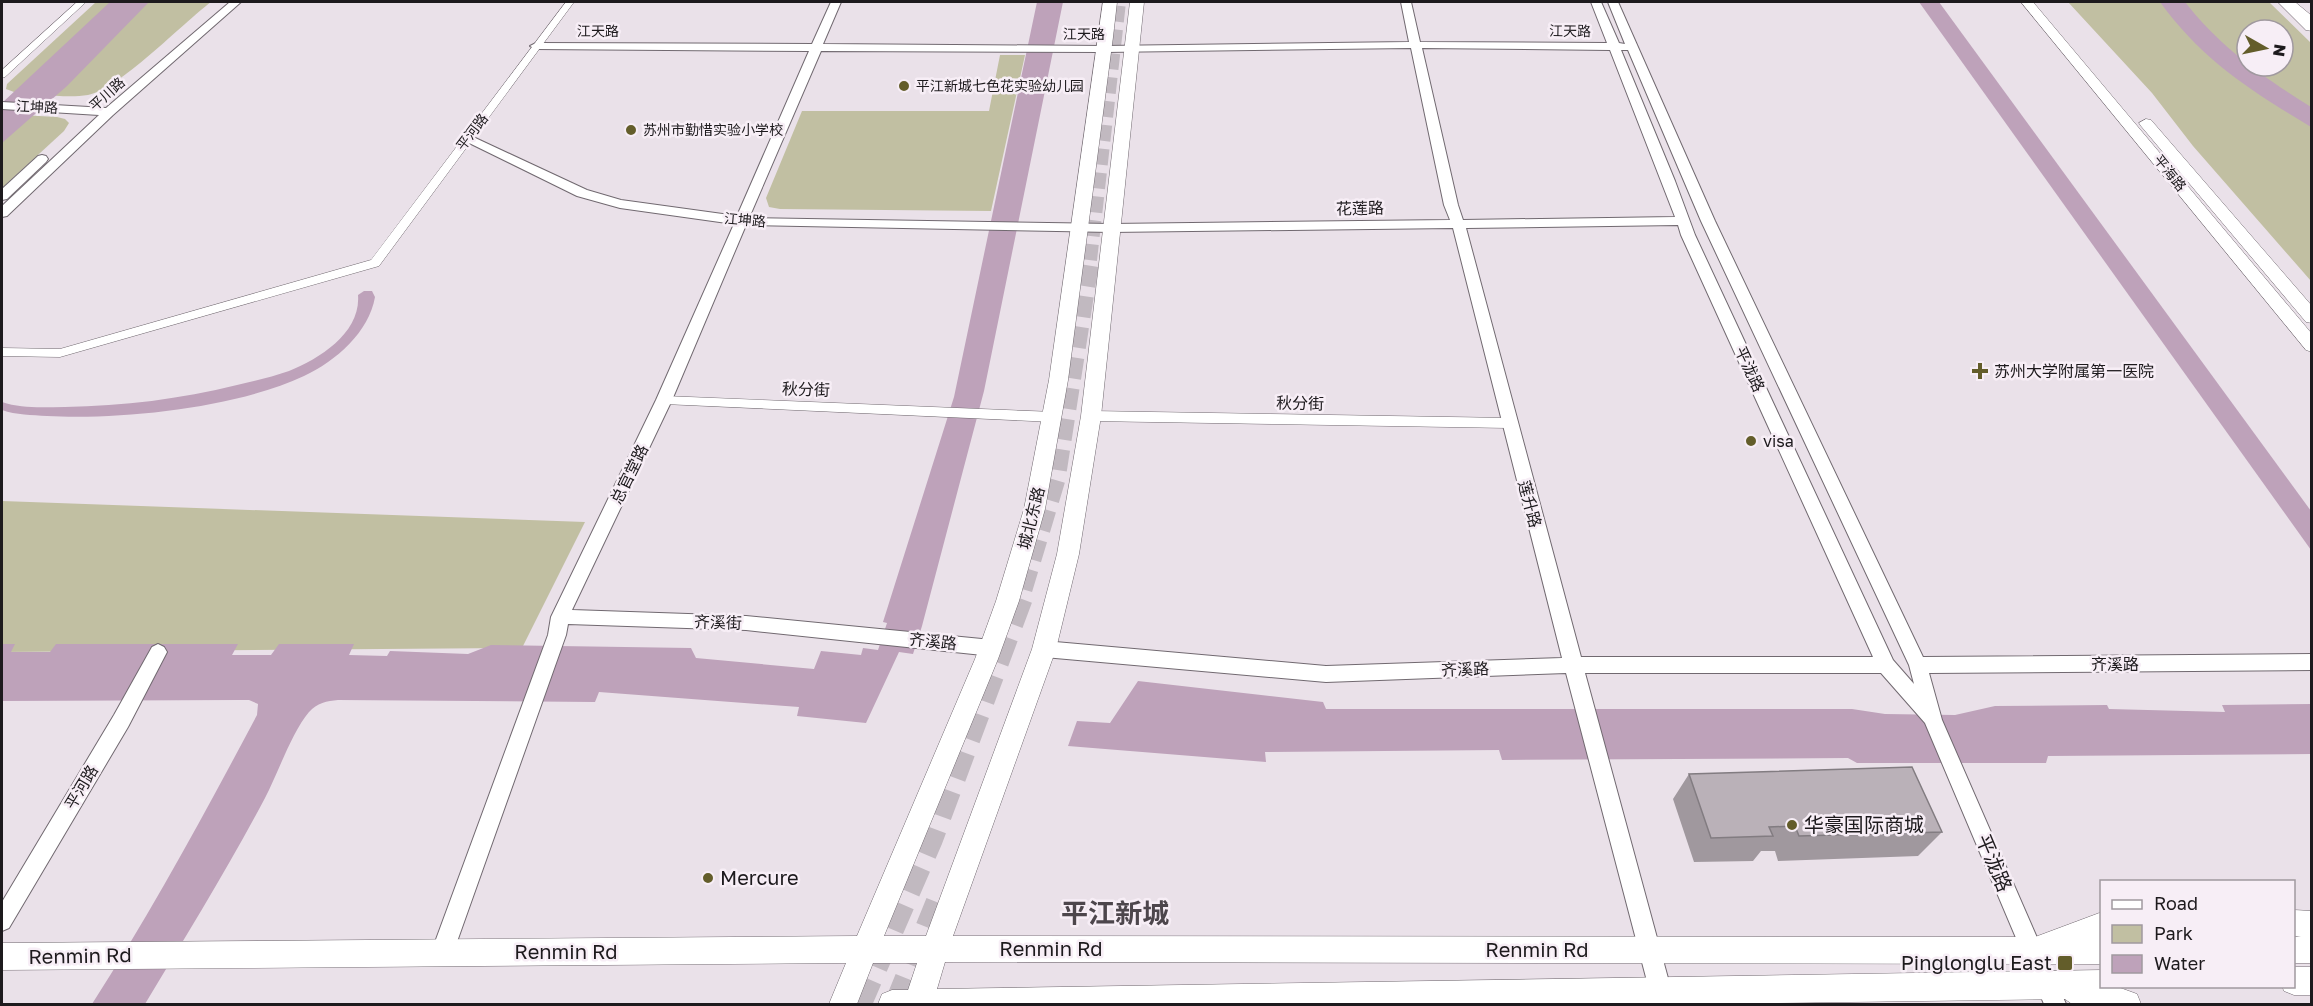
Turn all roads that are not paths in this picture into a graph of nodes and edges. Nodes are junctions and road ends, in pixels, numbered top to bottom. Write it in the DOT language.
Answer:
graph roads {
  1 [pos="82,2"];
  2 [pos="224,2"];
  3 [pos="236,2"];
  4 [pos="570,2"];
  5 [pos="836,2"];
  6 [pos="1110,2"];
  7 [pos="1137,2"];
  8 [pos="1406,2"];
  9 [pos="1596,2"];
  10 [pos="1613,2"];
  11 [pos="2027,2"];
  12 [pos="2044,2"];
  13 [pos="2286,2"];
  14 [pos="2312,26"];
  15 [pos="1415,45"];
  16 [pos="536,46"];
  17 [pos="1614,46"];
  18 [pos="817,47"];
  19 [pos="1632,47"];
  20 [pos="1105,49"];
  21 [pos="1130,49"];
  22 [pos="2,75"];
  23 [pos="2,105"];
  24 [pos="96,110"];
  25 [pos="109,112"];
  26 [pos="467,138"];
  27 [pos="2,196"];
  28 [pos="2,213"];
  29 [pos="741,221"];
  30 [pos="1683,221"];
  31 [pos="1458,223"];
  32 [pos="1038,227"];
  33 [pos="1080,227"];
  34 [pos="1111,228"];
  35 [pos="2312,318"];
  36 [pos="2312,345"];
  37 [pos="2,352"];
  38 [pos="664,400"];
  39 [pos="1091,416"];
  40 [pos="1053,417"];
  41 [pos="1509,423"];
  42 [pos="559,626"];
  43 [pos="875,635"];
  44 [pos="992,648"];
  45 [pos="1044,649"];
  46 [pos="158,652"];
  47 [pos="2312,662"];
  48 [pos="1886,665"];
  49 [pos="1918,665"];
  50 [pos="1573,666"];
  51 [pos="1933,720"];
  52 [pos="2,921"];
  53 [pos="2295,923"];
  54 [pos="2312,924"];
  55 [pos="2100,927"];
  56 [pos="935,949"];
  57 [pos="1648,950"];
  58 [pos="2031,950"];
  59 [pos="2295,950"];
  60 [pos="2312,950"];
  61 [pos="863,951"];
  62 [pos="2100,951"];
  63 [pos="442,953"];
  64 [pos="2,957"];
  65 [pos="2295,981"];
  66 [pos="2312,981"];
  67 [pos="2100,984"];
  68 [pos="2051,995"];
  69 [pos="1662,998"];
  70 [pos="1287,1000"];
  71 [pos="918,1004"];
  72 [pos="843,1005"];
  73 [pos="892,1005"];
  74 [pos="2127,1005"];
  1 -- 22 [label="street"];
  2 -- 24 [label="street, 平川路"];
  3 -- 25 [label="street, 平川路"];
  4 -- 16 [label="street, 平河路"];
  5 -- 18 [label="street, 总官堂路"];
  6 -- 20 [label="main road, 城北东路"];
  7 -- 21 [label="main road"];
  8 -- 15 [label="street, 莲升路"];
  9 -- 17 [label="street, 平泷路"];
  10 -- 19 [label="street, 平泷路"];
  11 -- 36 [label="main road, 平海路"];
  12 -- 35 [label="main road, 平海路"];
  13 -- 14 [label="highway"];
  15 -- 17 [label="street, 江天路"];
  15 -- 21 [label="street, 江天路"];
  15 -- 31 [label="street, 莲升路"];
  16 -- 18 [label="street, 江天路"];
  16 -- 26 [label="street, 平河路"];
  17 -- 19 [label="street, 江天路"];
  17 -- 30 [label="street, 平泷路"];
  18 -- 20 [label="street, 江天路"];
  18 -- 29 [label="street, 总官堂路"];
  19 -- 49 [label="street, 平泷路"];
  20 -- 21 [label="street, 江天路"];
  20 -- 33 [label="main road, 城北东路"];
  21 -- 34 [label="main road"];
  23 -- 24 [label="street, 江坤路"];
  24 -- 25 [label="street, 江坤路"];
  24 -- 27 [label="street, 平川路"];
  25 -- 28 [label="street, 平川路"];
  26 -- 29 [label="street, 江坤路"];
  26 -- 37 [label="street, 平河路"];
  29 -- 32 [label="street, 江坤路"];
  29 -- 38 [label="street, 总官堂路"];
  30 -- 31 [label="street, 花莲路"];
  30 -- 48 [label="street, 平泷路"];
  31 -- 34 [label="street, 花莲路"];
  31 -- 41 [label="street, 莲升路"];
  32 -- 33 [label="street, 花莲路"];
  33 -- 34 [label="street, 花莲路"];
  33 -- 40 [label="main road, 城北东路"];
  34 -- 39 [label="main road"];
  38 -- 40 [label="street, 秋分街"];
  38 -- 42 [label="street, 总官堂路"];
  39 -- 41 [label="street, 秋分街"];
  39 -- 45 [label="main road"];
  40 -- 44 [label="main road, 城北东路"];
  41 -- 50 [label="street, 莲升路"];
  42 -- 43 [label="street, 齐溪街"];
  42 -- 63 [label="street, 总官堂路"];
  43 -- 44 [label="street, 齐溪路"];
  44 -- 61 [label="main road, 城北东路"];
  45 -- 50 [label="street, 齐溪路"];
  45 -- 56 [label="main road"];
  46 -- 52 [label="street, 平河路"];
  47 -- 49 [label="street, 齐溪路"];
  48 -- 50 [label="street, 齐溪路"];
  48 -- 51 [label="street, 平泷路"];
  49 -- 51 [label="street, 平泷路"];
  50 -- 57 [label="street, 莲升路"];
  51 -- 58 [label="street, 平泷路"];
  53 -- 54 [label="main road"];
  55 -- 58 [label="main road"];
  56 -- 57 [label="main road, Renmin Rd"];
  56 -- 61 [label="main road, Renmin Rd"];
  56 -- 71 [label="main road"];
  57 -- 58 [label="main road, Renmin Rd"];
  57 -- 69 [label="street, 莲升路"];
  58 -- 62 [label="main road, Renmin Rd"];
  58 -- 68 [label="street, 平泷路"];
  59 -- 60 [label="main road"];
  61 -- 63 [label="main road, Renmin Rd"];
  61 -- 72 [label="main road, 城北东路"];
  63 -- 64 [label="main road, Renmin Rd"];
  65 -- 66 [label="main road"];
  67 -- 68 [label="main road"];
  68 -- 69 [label="main road"];
  68 -- 74 [label="main road"];
  69 -- 70 [label="main road"];
  70 -- 71 [label="main road"];
  71 -- 73 [label="main road"];
}
